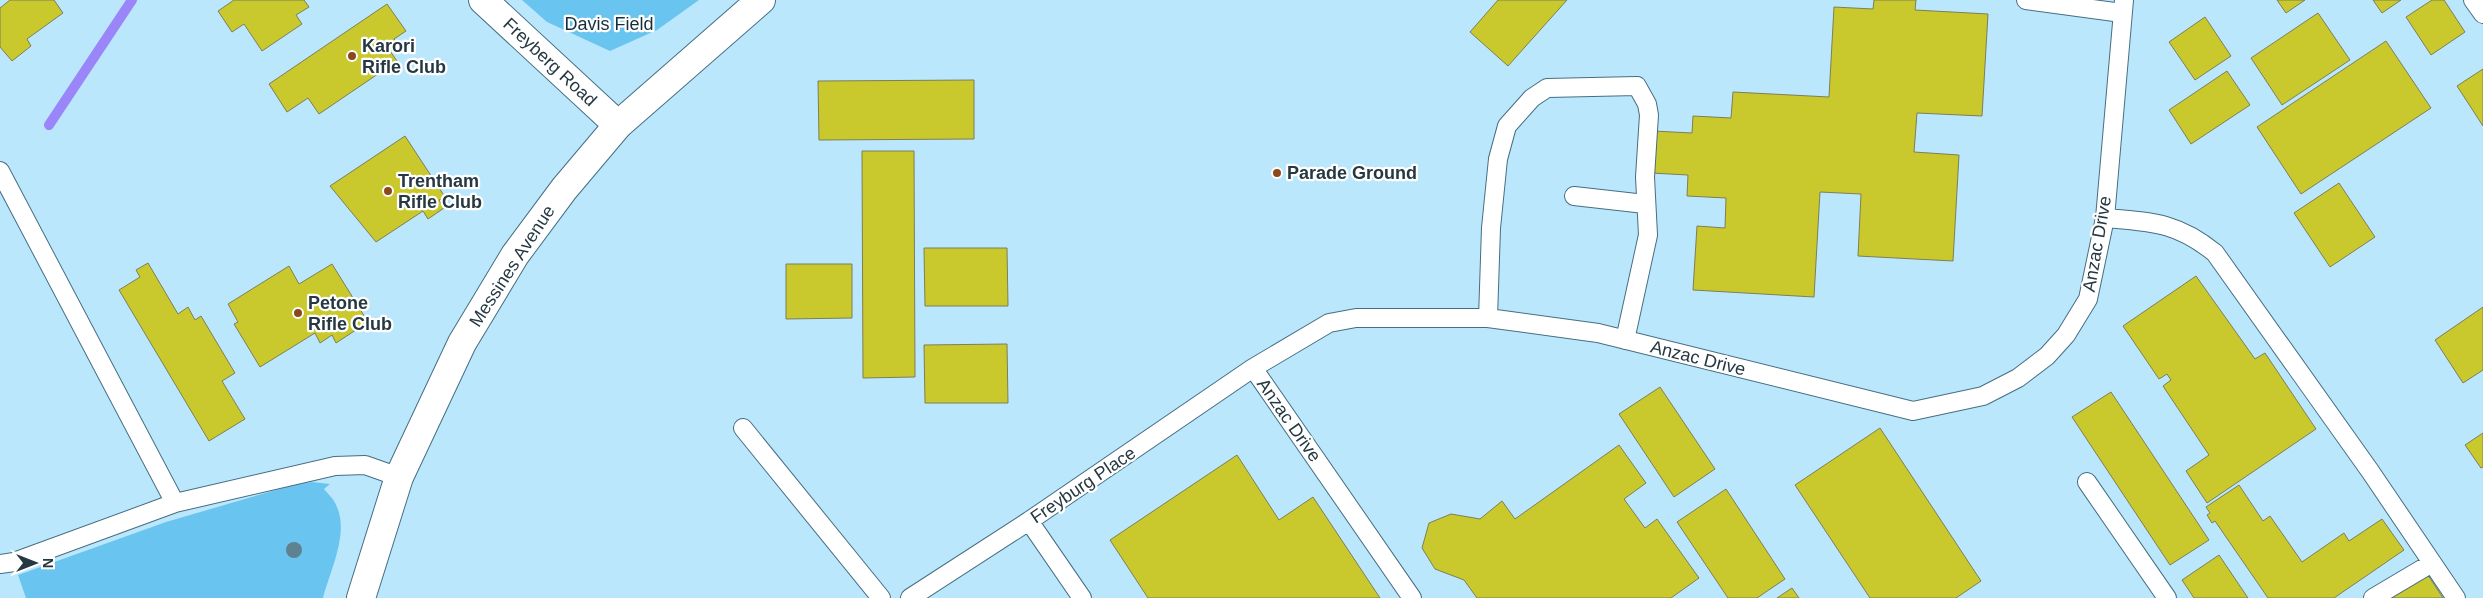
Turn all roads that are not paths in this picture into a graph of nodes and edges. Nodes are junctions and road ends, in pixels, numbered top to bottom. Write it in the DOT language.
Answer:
graph roads {
  1 [pos="483,0"];
  2 [pos="761,0"];
  3 [pos="2026,0"];
  4 [pos="2473,0"];
  5 [pos="2123,7"];
  6 [pos="2483,14"];
  7 [pos="618,125"];
  8 [pos="0,171"];
  9 [pos="1574,196"];
  10 [pos="1645,204"];
  11 [pos="2105,218"];
  12 [pos="1488,318"];
  13 [pos="1625,340"];
  14 [pos="1253,368"];
  15 [pos="743,428"];
  16 [pos="399,477"];
  17 [pos="2087,482"];
  18 [pos="175,503"];
  19 [pos="1029,521"];
  20 [pos="2432,563"];
  21 [pos="0,564"];
  22 [pos="360,598"];
  23 [pos="881,598"];
  24 [pos="910,598"];
  25 [pos="1082,598"];
  26 [pos="1412,598"];
  27 [pos="2167,598"];
  28 [pos="2373,598"];
  29 [pos="2456,598"];
  1 -- 7 [label="street, Freyberg Road"];
  2 -- 7 [label="street, Messines Avenue"];
  3 -- 5 [label="lane"];
  4 -- 6 [label="lane"];
  5 -- 11 [label="lane, Anzac Drive"];
  7 -- 16 [label="street, Messines Avenue"];
  8 -- 18 [label="lane"];
  9 -- 10 [label="lane"];
  10 -- 12 [label="lane"];
  10 -- 13 [label="lane"];
  11 -- 13 [label="lane, Anzac Drive"];
  11 -- 20 [label="lane"];
  12 -- 13 [label="lane, Anzac Drive"];
  12 -- 14 [label="lane, Anzac Drive"];
  14 -- 19 [label="lane, Freyburg Place"];
  14 -- 26 [label="lane, Anzac Drive"];
  15 -- 23 [label="lane"];
  16 -- 18 [label="lane"];
  16 -- 22 [label="street, Messines Avenue"];
  17 -- 27 [label="lane"];
  18 -- 21 [label="lane"];
  19 -- 24 [label="lane, Freyburg Place"];
  19 -- 25 [label="lane"];
  20 -- 28 [label="lane"];
  20 -- 29 [label="lane"];
}
